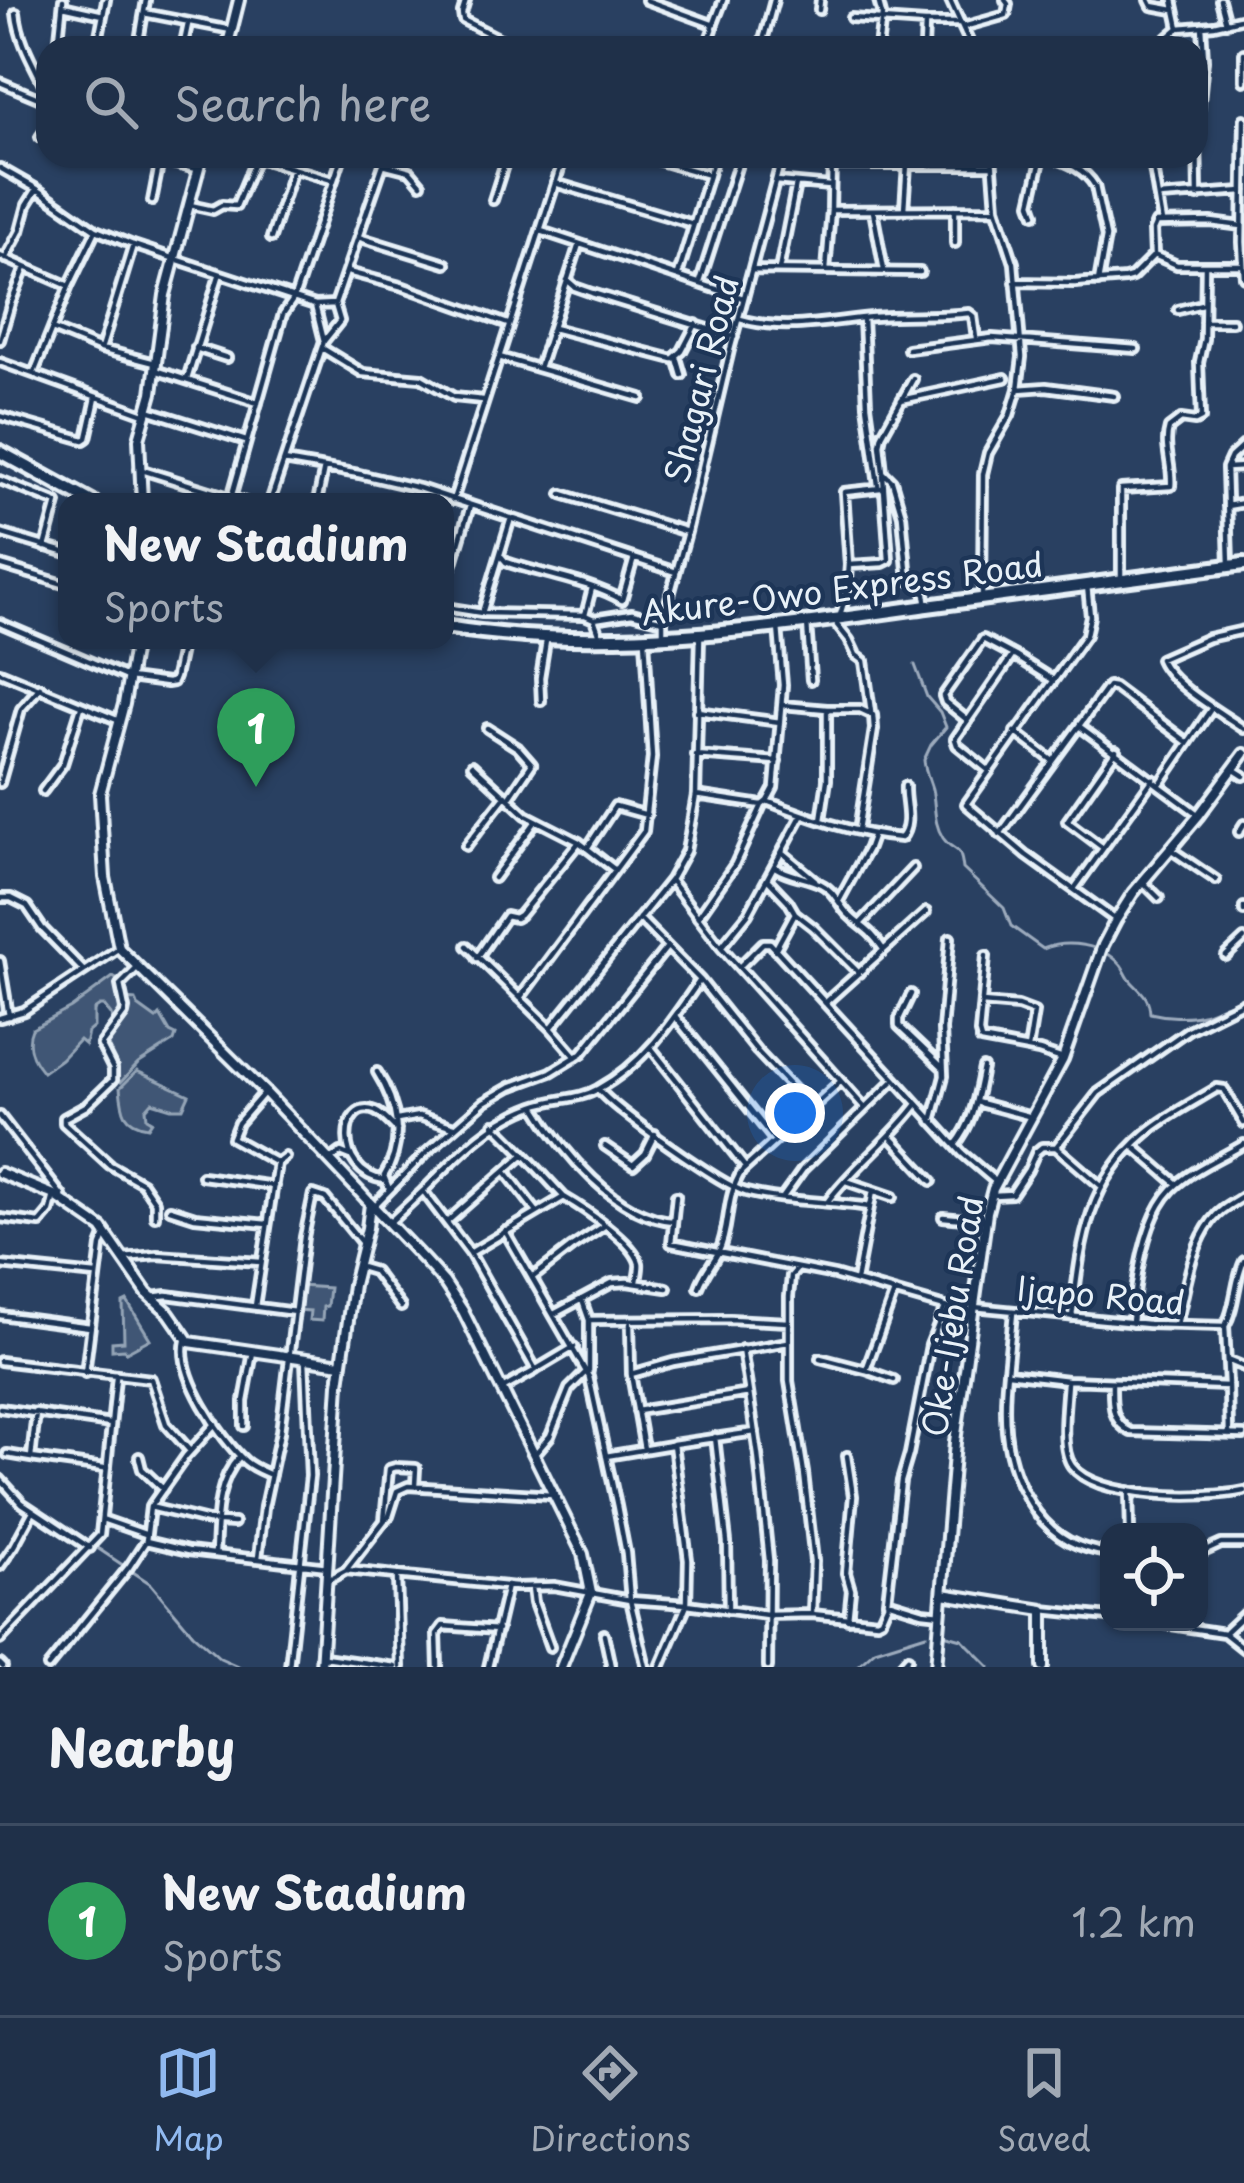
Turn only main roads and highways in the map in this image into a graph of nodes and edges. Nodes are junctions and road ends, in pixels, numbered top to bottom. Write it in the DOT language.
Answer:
graph roads {
  1 [pos="238,0"];
  2 [pos="230,36"];
  3 [pos="199,168"];
  4 [pos="0,452"];
  5 [pos="75,493"];
  6 [pos="141,493"];
  7 [pos="1244,564"];
  8 [pos="454,628"];
  9 [pos="134,649"];
  10 [pos="1244,754"];
  11 [pos="0,1173"];
  12 [pos="372,1204"];
  13 [pos="387,1221"];
  14 [pos="368,1228"];
  15 [pos="341,1364"];
  16 [pos="943,1594"];
  17 [pos="321,1662"];
  18 [pos="561,1667"];
  19 [pos="936,1667"];
  20 [pos="1042,1667"];
  1 -- 2 [label="main road"];
  3 -- 6 [label="main road"];
  4 -- 5 [label="highway"];
  7 -- 8 [label="highway, Akure-Owo Express Road"];
  9 -- 12 [label="main road"];
  10 -- 16 [label="main road, Oke-Ijebu Road"];
  11 -- 15 [label="main road"];
  12 -- 13 [label="main road"];
  12 -- 14 [label="main road"];
  13 -- 14 [label="main road"];
  13 -- 18 [label="main road"];
  14 -- 15 [label="main road"];
  15 -- 17 [label="main road"];
  16 -- 19 [label="main road, Oke-Ijebu Road"];
  16 -- 20 [label="main road"];
}
